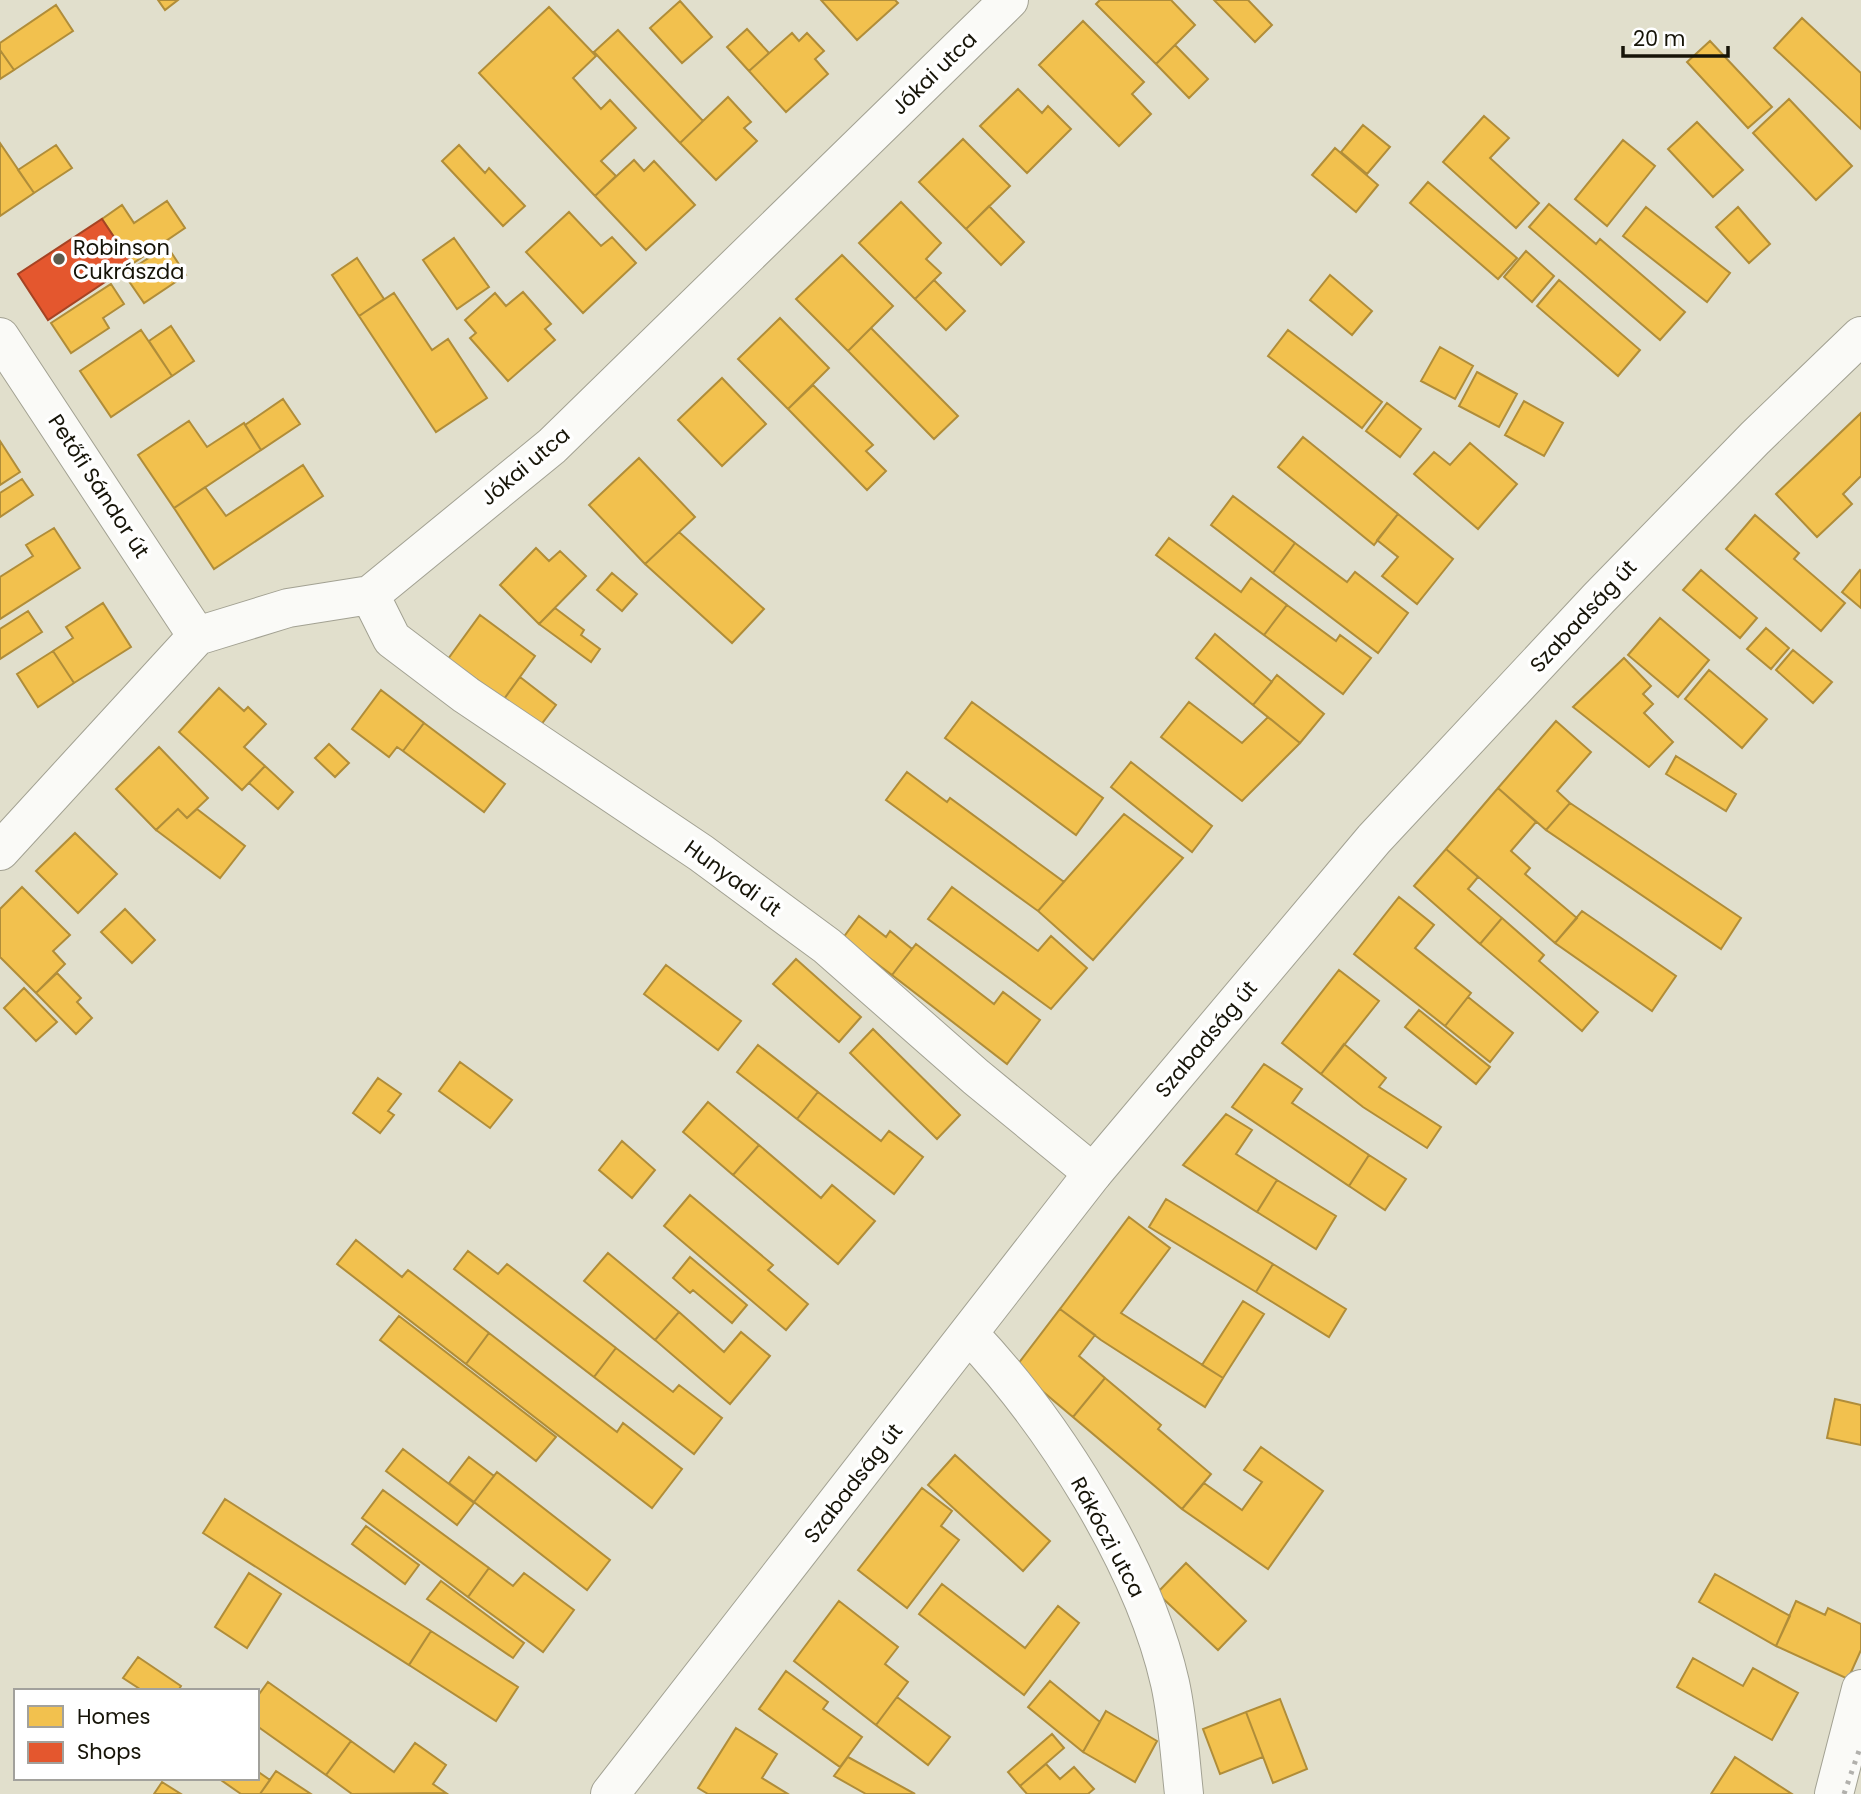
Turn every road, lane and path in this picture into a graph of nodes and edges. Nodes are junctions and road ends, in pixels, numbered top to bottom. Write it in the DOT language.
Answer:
graph roads {
  1 [pos="1009,0"];
  2 [pos="1861,336"];
  3 [pos="0,337"];
  4 [pos="370,595"];
  5 [pos="197,636"];
  6 [pos="0,851"];
  7 [pos="1093,1173"];
  8 [pos="970,1335"];
  9 [pos="1861,1689"];
  10 [pos="1182,1782"];
  11 [pos="610,1794"];
  12 [pos="1153,1794"];
  13 [pos="1834,1794"];
  1 -- 4 [label="street, Jókai utca"];
  2 -- 7 [label="street, Szabadság út"];
  3 -- 5 [label="street, Petőfi Sándor út"];
  4 -- 5 [label="street"];
  4 -- 7 [label="street, Hunyadi út"];
  5 -- 6 [label="street"];
  7 -- 8 [label="street, Szabadság út"];
  8 -- 10 [label="street, Rákóczi utca"];
  8 -- 11 [label="street, Szabadság út"];
  9 -- 13 [label="street"];
  10 -- 12 [label="street, Rákóczi utca"];
}
